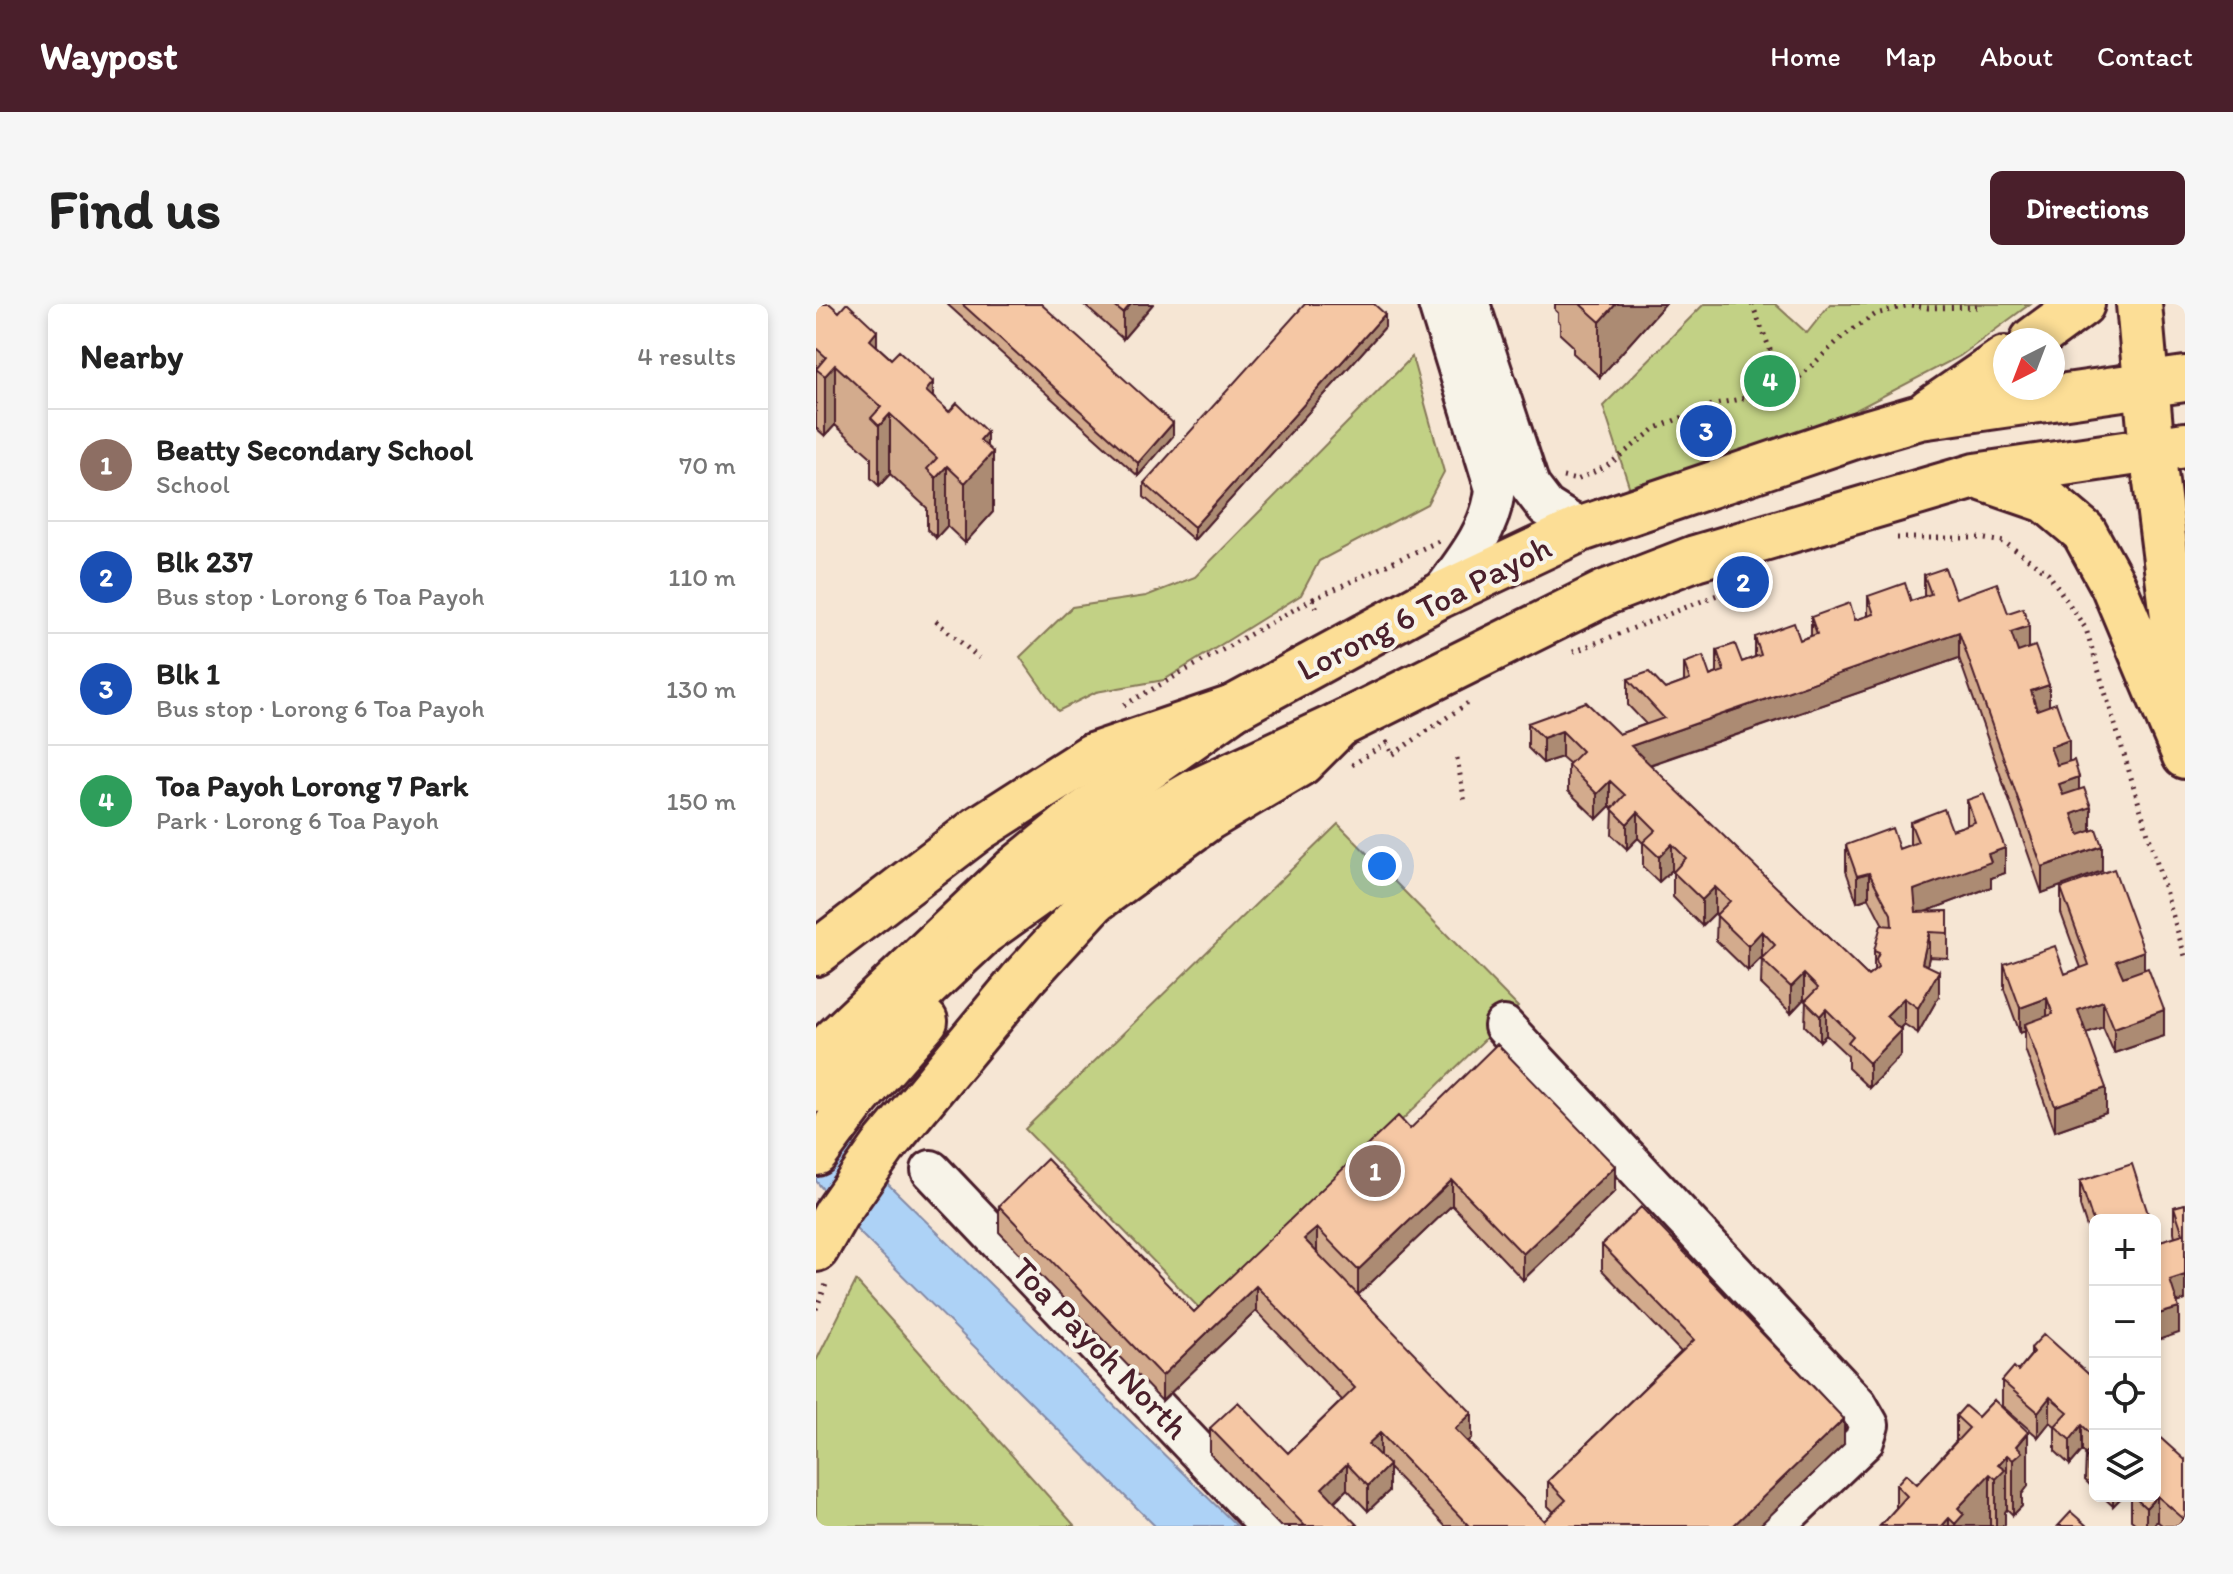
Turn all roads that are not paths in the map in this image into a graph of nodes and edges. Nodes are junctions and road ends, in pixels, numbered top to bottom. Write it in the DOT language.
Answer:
graph roads {
  1 [pos="1438,304"];
  2 [pos="1470,304"];
  3 [pos="2082,304"];
  4 [pos="2139,304"];
  5 [pos="2049,328"];
  6 [pos="1993,367"];
  7 [pos="2166,382"];
  8 [pos="1920,417"];
  9 [pos="2169,447"];
  10 [pos="1975,476"];
  11 [pos="1581,529"];
  12 [pos="1439,596"];
  13 [pos="1233,708"];
  14 [pos="2185,711"];
  15 [pos="1346,745"];
  16 [pos="2185,756"];
  17 [pos="816,953"];
  18 [pos="1504,1026"];
  19 [pos="829,1074"];
  20 [pos="816,1153"];
  21 [pos="931,1170"];
  22 [pos="826,1232"];
  23 [pos="1269,1526"];
  24 [pos="1775,1526"];
  1 -- 12 [label="street"];
  2 -- 11 [label="street"];
  3 -- 5 [label="main road"];
  4 -- 7 [label="main road"];
  6 -- 8 [label="main road"];
  7 -- 8 [label="main road, Lorong 6 Toa Payoh"];
  7 -- 9 [label="main road"];
  8 -- 11 [label="main road, Lorong 6 Toa Payoh"];
  9 -- 10 [label="main road, Lorong 6 Toa Payoh"];
  9 -- 14 [label="main road"];
  10 -- 15 [label="main road, Lorong 6 Toa Payoh"];
  10 -- 16 [label="main road"];
  11 -- 12 [label="main road, Lorong 6 Toa Payoh"];
  12 -- 13 [label="main road, Lorong 6 Toa Payoh"];
  13 -- 17 [label="main road"];
  13 -- 19 [label="main road, Lorong 6 Toa Payoh"];
  15 -- 19 [label="main road, Lorong 6 Toa Payoh"];
  15 -- 22 [label="main road"];
  18 -- 24 [label="street"];
  19 -- 20 [label="main road"];
  21 -- 23 [label="street, Toa Payoh North"];
}
